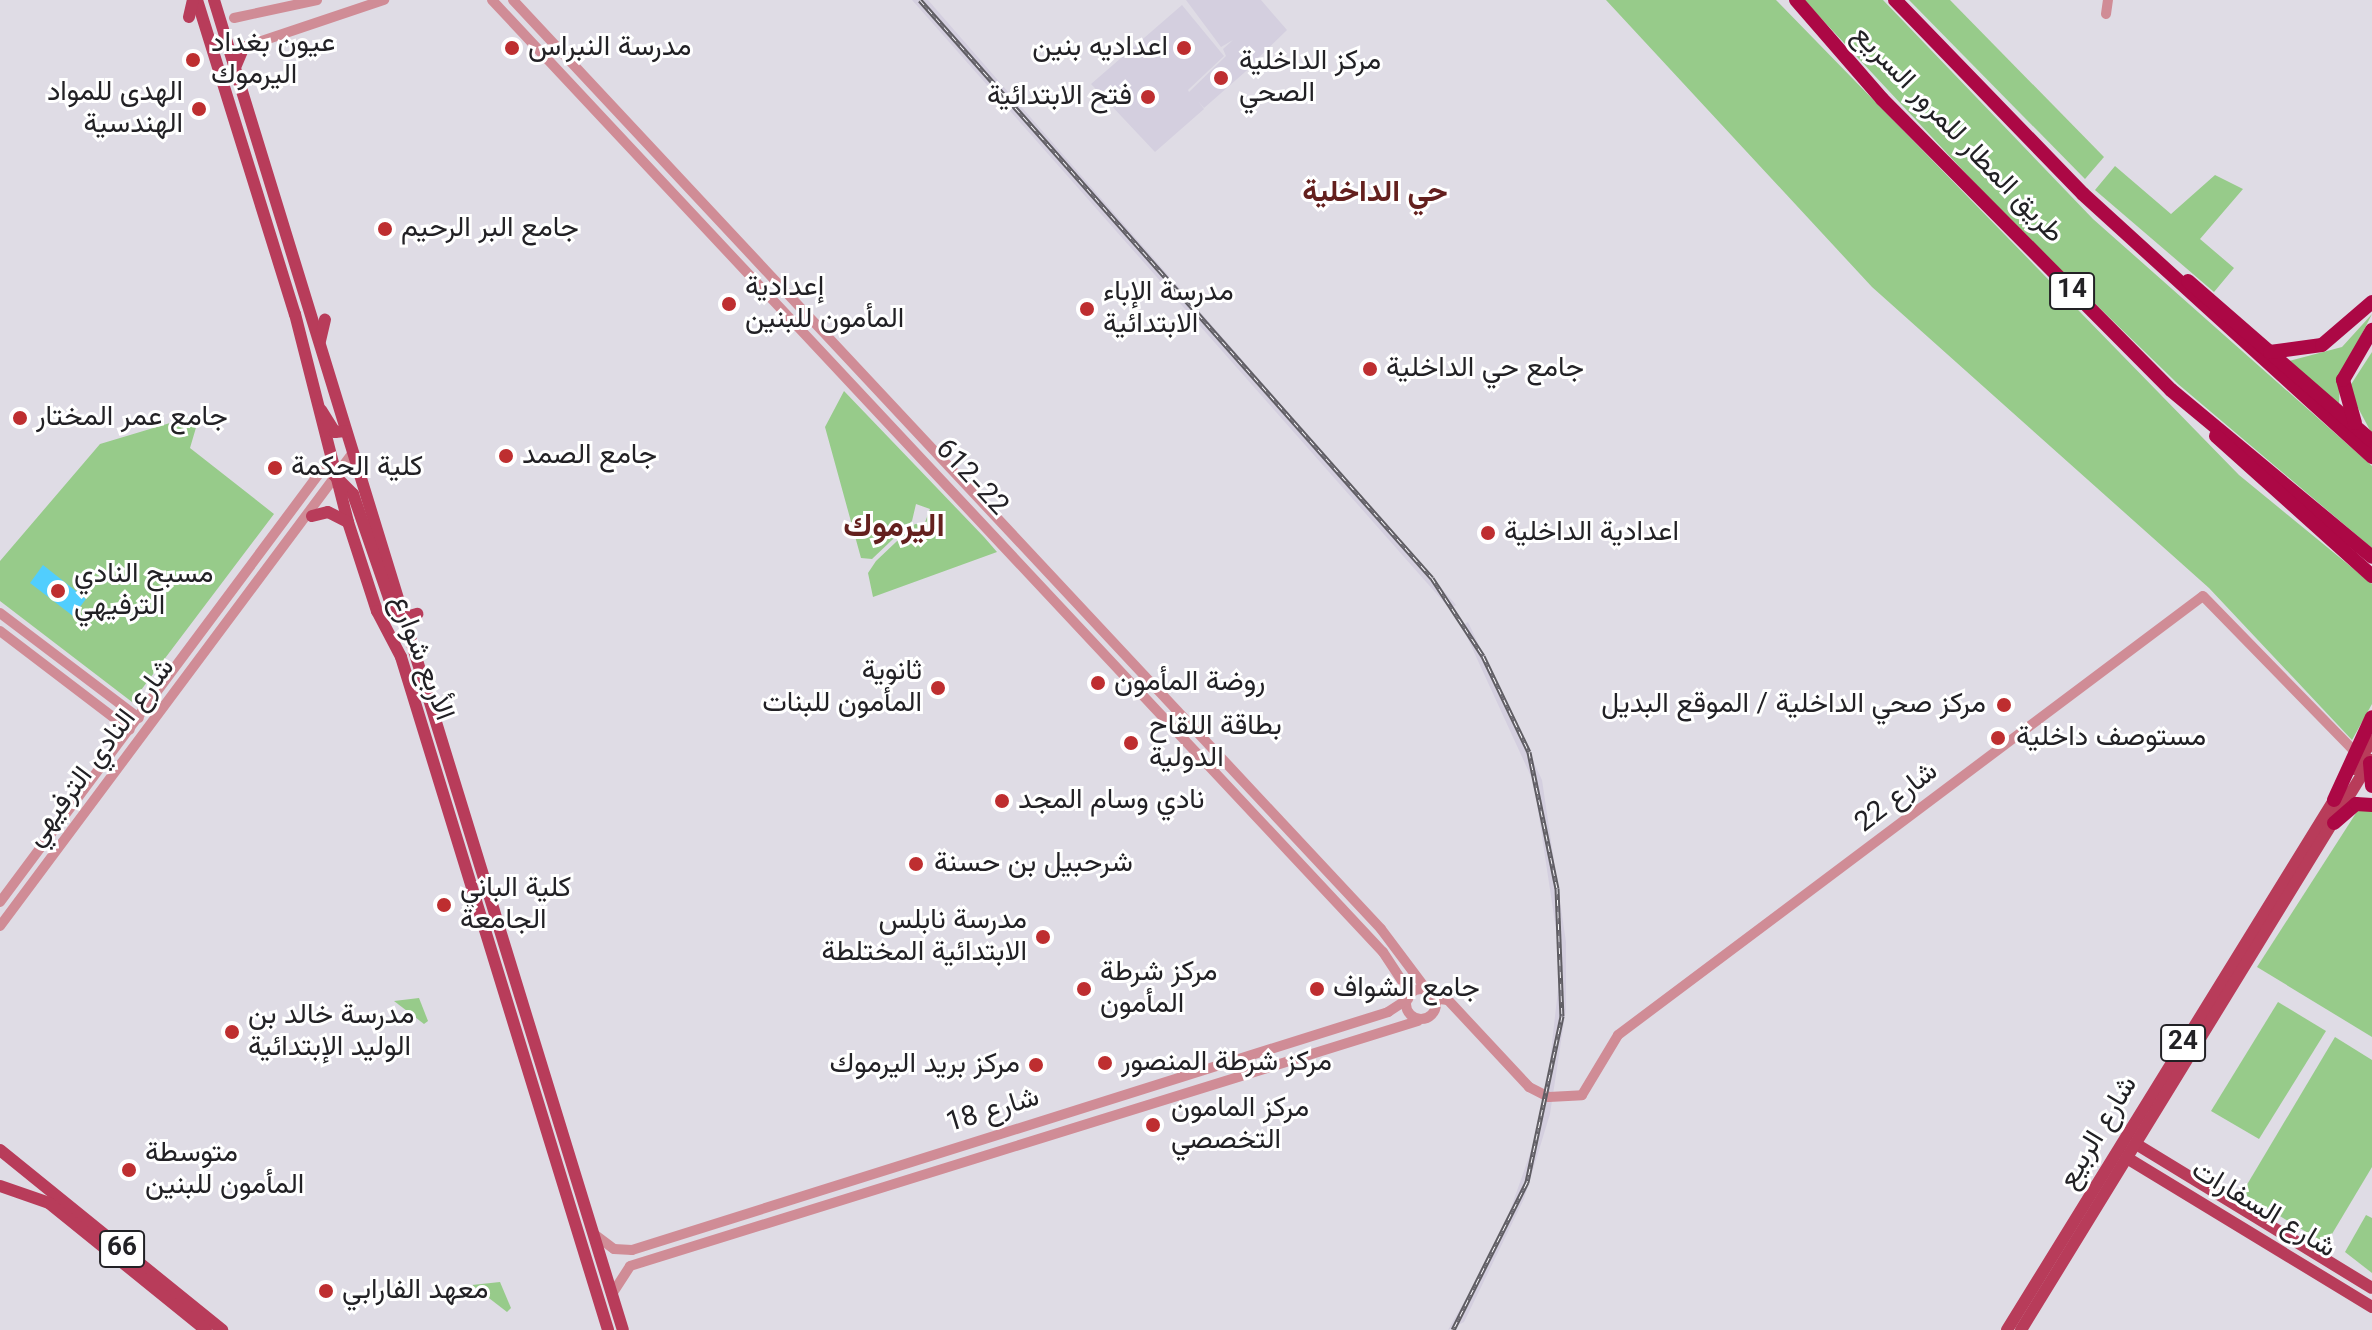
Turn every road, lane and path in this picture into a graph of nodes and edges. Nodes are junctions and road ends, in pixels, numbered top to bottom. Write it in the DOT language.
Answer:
graph roads {
  1 [pos="195,0"];
  2 [pos="317,0"];
  3 [pos="384,0"];
  4 [pos="492,0"];
  5 [pos="513,0"];
  6 [pos="1796,0"];
  7 [pos="1895,0"];
  8 [pos="2108,0"];
  9 [pos="216,6"];
  10 [pos="2106,14"];
  11 [pos="189,17"];
  12 [pos="234,18"];
  13 [pos="244,47"];
  14 [pos="234,70"];
  15 [pos="2083,194"];
  16 [pos="769,274"];
  17 [pos="758,285"];
  18 [pos="2372,302"];
  19 [pos="325,320"];
  20 [pos="2372,330"];
  21 [pos="2372,343"];
  22 [pos="319,344"];
  23 [pos="2270,352"];
  24 [pos="2356,353"];
  25 [pos="2171,390"];
  26 [pos="319,409"];
  27 [pos="2359,430"];
  28 [pos="346,431"];
  29 [pos="2372,441"];
  30 [pos="352,454"];
  31 [pos="2372,457"];
  32 [pos="333,473"];
  33 [pos="348,496"];
  34 [pos="312,516"];
  35 [pos="999,520"];
  36 [pos="348,522"];
  37 [pos="988,531"];
  38 [pos="2372,557"];
  39 [pos="2372,576"];
  40 [pos="0,613"];
  41 [pos="417,614"];
  42 [pos="403,618"];
  43 [pos="0,631"];
  44 [pos="27,634"];
  45 [pos="18,644"];
  46 [pos="136,716"];
  47 [pos="2372,717"];
  48 [pos="127,728"];
  49 [pos="2372,740"];
  50 [pos="2365,758"];
  51 [pos="2372,786"];
  52 [pos="2334,800"];
  53 [pos="2372,805"];
  54 [pos="2334,823"];
  55 [pos="23,872"];
  56 [pos="33,883"];
  57 [pos="0,902"];
  58 [pos="0,926"];
  59 [pos="504,939"];
  60 [pos="489,944"];
  61 [pos="1431,995"];
  62 [pos="1409,996"];
  63 [pos="1418,1021"];
  64 [pos="1277,1047"];
  65 [pos="1281,1062"];
  66 [pos="1180,1078"];
  67 [pos="1184,1092"];
  68 [pos="1070,1112"];
  69 [pos="1074,1126"];
  70 [pos="2136,1144"];
  71 [pos="0,1150"];
  72 [pos="2127,1158"];
  73 [pos="0,1164"];
  74 [pos="23,1168"];
  75 [pos="2187,1173"];
  76 [pos="872,1175"];
  77 [pos="0,1186"];
  78 [pos="876,1188"];
  79 [pos="2179,1188"];
  80 [pos="17,1189"];
  81 [pos="0,1192"];
  82 [pos="594,1234"];
  83 [pos="2372,1288"];
  84 [pos="612,1294"];
  85 [pos="2372,1307"];
  86 [pos="206,1330"];
  87 [pos="222,1330"];
  88 [pos="608,1330"];
  89 [pos="623,1330"];
  90 [pos="2007,1330"];
  91 [pos="2021,1330"];
  1 -- 11 [label="main road"];
  1 -- 26 [label="main road, الأربع شوارع"];
  2 -- 12 [label="street"];
  3 -- 13 [label="street"];
  4 -- 17 [label="street, 612-22"];
  5 -- 16 [label="street, 612-22"];
  6 -- 25 [label="highway, طريق المطار للمرور السريع / 14"];
  7 -- 15 [label="highway, طريق المطار للمرور السريع"];
  8 -- 10 [label="street"];
  9 -- 12 [label="main road"];
  9 -- 14 [label="main road, الأربع شوارع"];
  13 -- 14 [label="main road"];
  14 -- 22 [label="main road, الأربع شوارع"];
  15 -- 23 [label="highway"];
  15 -- 31 [label="highway, طريق المطار للمرور السريع"];
  16 -- 17 [label="street"];
  16 -- 35 [label="street, 612-22"];
  17 -- 37 [label="street, 612-22"];
  18 -- 23 [label="highway"];
  19 -- 22 [label="main road"];
  20 -- 24 [label="highway"];
  21 -- 24 [label="highway"];
  22 -- 28 [label="main road, الأربع شوارع"];
  23 -- 27 [label="highway"];
  24 -- 27 [label="highway"];
  25 -- 38 [label="highway, طريق المطار للمرور السريع / 14"];
  25 -- 39 [label="highway"];
  26 -- 28 [label="main road"];
  26 -- 32 [label="main road, الأربع شوارع"];
  27 -- 29 [label="highway"];
  28 -- 30 [label="main road, الأربع شوارع"];
  30 -- 32 [label="street, شارع النادي الترفيهي"];
  30 -- 42 [label="main road, الأربع شوارع"];
  32 -- 33 [label="main road, الأربع شوارع"];
  32 -- 34 [label="street, شارع النادي الترفيهي"];
  32 -- 46 [label="street, شارع النادي الترفيهي"];
  33 -- 36 [label="main road, الأربع شوارع"];
  33 -- 42 [label="main road"];
  34 -- 36 [label="main road"];
  34 -- 56 [label="street, شارع النادي الترفيهي"];
  35 -- 37 [label="street"];
  35 -- 61 [label="street, 612-22"];
  36 -- 60 [label="main road, الأربع شوارع"];
  37 -- 62 [label="street, 612-22"];
  40 -- 44 [label="street"];
  41 -- 42 [label="main road"];
  42 -- 59 [label="main road, الأربع شوارع"];
  43 -- 45 [label="street"];
  44 -- 45 [label="street"];
  44 -- 46 [label="street"];
  45 -- 48 [label="street"];
  46 -- 48 [label="street, شارع النادي الترفيهي"];
  47 -- 50 [label="highway"];
  48 -- 55 [label="street, شارع النادي الترفيهي"];
  49 -- 50 [label="main road, 24"];
  50 -- 51 [label="highway"];
  50 -- 52 [label="highway"];
  50 -- 54 [label="main road, شارع الربيع / 24"];
  50 -- 61 [label="street, شارع 22"];
  52 -- 90 [label="main road, شارع الربيع / 24"];
  53 -- 54 [label="highway"];
  54 -- 70 [label="main road, شارع الربيع / 24"];
  55 -- 56 [label="street"];
  55 -- 57 [label="street, شارع النادي الترفيهي"];
  56 -- 58 [label="street, شارع النادي الترفيهي"];
  59 -- 60 [label="main road"];
  59 -- 82 [label="main road, الأربع شوارع"];
  60 -- 88 [label="main road, الأربع شوارع"];
  61 -- 62 [label="street"];
  61 -- 63 [label="street"];
  62 -- 63 [label="street, 612-22"];
  62 -- 64 [label="street, شارع 18"];
  63 -- 65 [label="street, شارع 18"];
  64 -- 65 [label="street"];
  64 -- 66 [label="street, شارع 18"];
  65 -- 67 [label="street, شارع 18"];
  66 -- 67 [label="street"];
  66 -- 68 [label="street, شارع 18"];
  67 -- 69 [label="street, شارع 18"];
  68 -- 69 [label="street"];
  68 -- 76 [label="street, شارع 18"];
  69 -- 78 [label="street, شارع 18"];
  70 -- 72 [label="main road, شارع الربيع / 24"];
  70 -- 75 [label="main road, شارع السفارات"];
  71 -- 74 [label="main road, 66"];
  72 -- 79 [label="main road, شارع السفارات"];
  72 -- 91 [label="main road, شارع الربيع / 24"];
  73 -- 74 [label="main road"];
  74 -- 87 [label="main road, 66"];
  75 -- 79 [label="main road"];
  75 -- 83 [label="main road, شارع السفارات"];
  76 -- 78 [label="street"];
  76 -- 82 [label="street, شارع 18"];
  77 -- 80 [label="main road, 66"];
  78 -- 84 [label="street, شارع 18"];
  79 -- 85 [label="main road, شارع السفارات"];
  80 -- 81 [label="main road"];
  80 -- 86 [label="main road, 66"];
  82 -- 84 [label="main road, الأربع شوارع"];
  84 -- 89 [label="main road, الأربع شوارع"];
}
